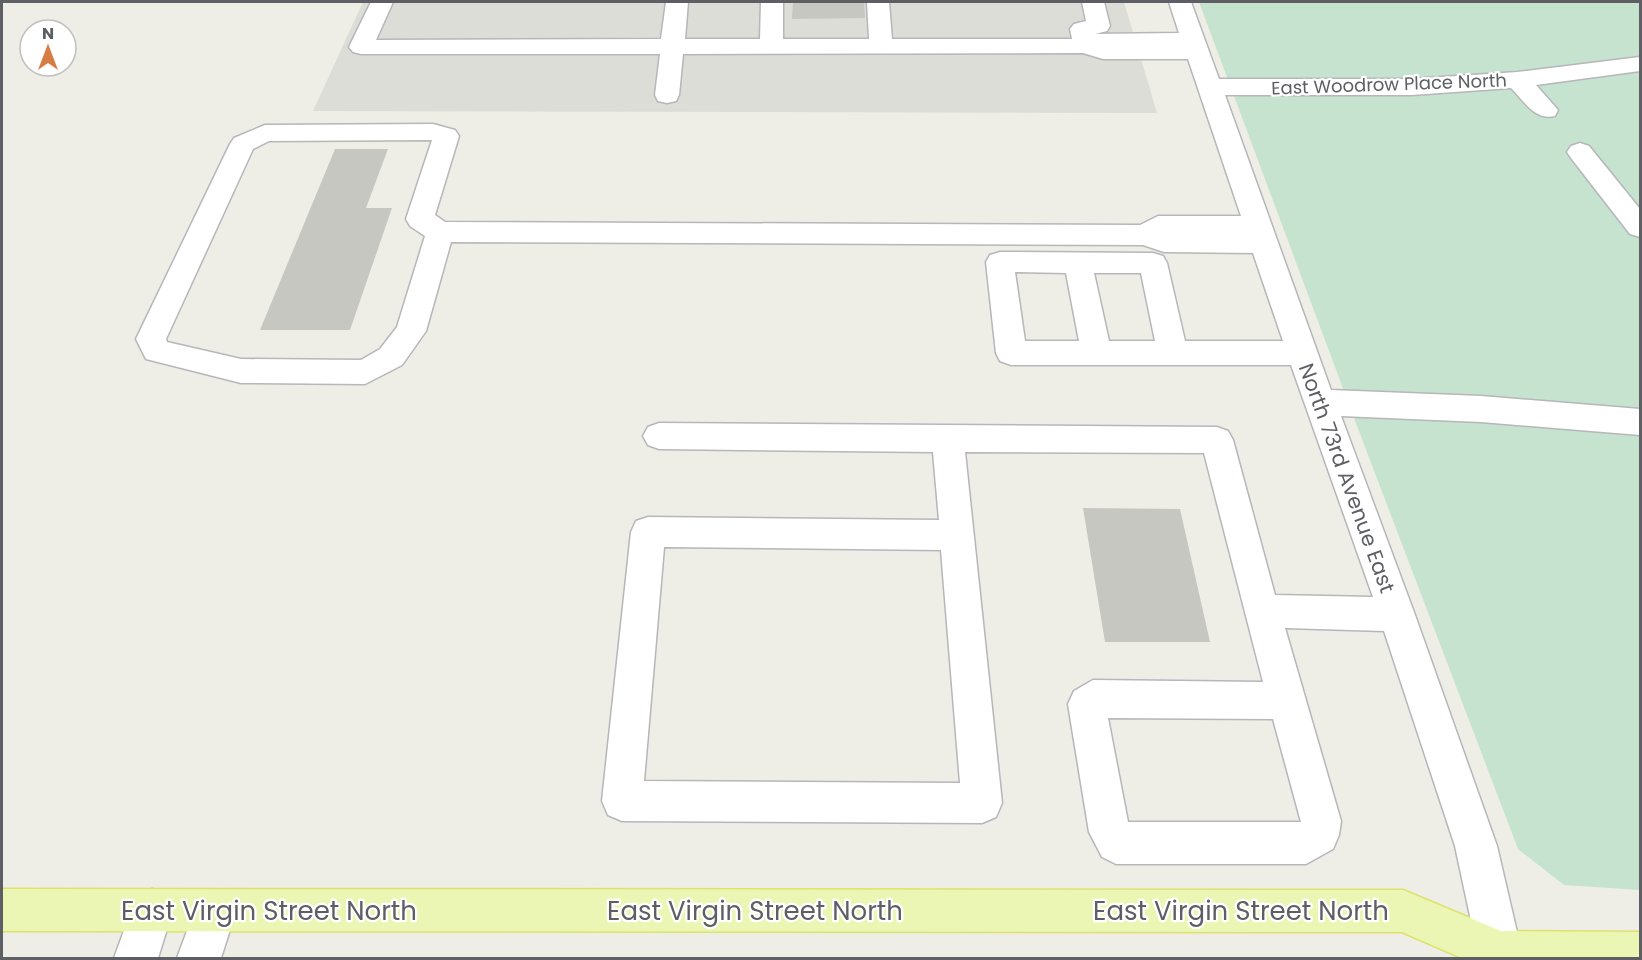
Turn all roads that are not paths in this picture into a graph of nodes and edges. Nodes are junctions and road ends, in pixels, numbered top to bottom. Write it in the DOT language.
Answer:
graph roads {
  1 [pos="382,2"];
  2 [pos="677,2"];
  3 [pos="772,2"];
  4 [pos="878,2"];
  5 [pos="1093,2"];
  6 [pos="1180,2"];
  7 [pos="881,45"];
  8 [pos="672,46"];
  9 [pos="771,46"];
  10 [pos="1085,46"];
  11 [pos="1195,46"];
  12 [pos="1641,64"];
  13 [pos="1517,80"];
  14 [pos="1209,87"];
  15 [pos="667,95"];
  16 [pos="1546,110"];
  17 [pos="1580,152"];
  18 [pos="1641,226"];
  19 [pos="440,232"];
  20 [pos="1261,235"];
  21 [pos="1078,262"];
  22 [pos="1096,353"];
  23 [pos="1173,353"];
  24 [pos="1302,353"];
  25 [pos="1320,402"];
  26 [pos="1641,422"];
  27 [pos="659,436"];
  28 [pos="948,439"];
  29 [pos="958,535"];
  30 [pos="1262,611"];
  31 [pos="1397,615"];
  32 [pos="1287,701"];
  33 [pos="2,910"];
  34 [pos="152,910"];
  35 [pos="215,911"];
  36 [pos="1641,954"];
  37 [pos="1497,957"];
  38 [pos="136,958"];
  39 [pos="199,958"];
  1 -- 8 [label="street"];
  2 -- 8 [label="street"];
  3 -- 9 [label="street"];
  4 -- 7 [label="street"];
  5 -- 10 [label="street"];
  6 -- 11 [label="street, North 73rd Avenue East"];
  7 -- 9 [label="street"];
  7 -- 10 [label="street"];
  8 -- 9 [label="street"];
  8 -- 15 [label="street"];
  10 -- 11 [label="street"];
  11 -- 14 [label="street, North 73rd Avenue East"];
  12 -- 13 [label="street, East Woodrow Place North"];
  13 -- 14 [label="street, East Woodrow Place North"];
  13 -- 16 [label="street"];
  14 -- 20 [label="street, North 73rd Avenue East"];
  17 -- 18 [label="street"];
  19 -- 19 [label="street"];
  19 -- 20 [label="street"];
  20 -- 24 [label="street, North 73rd Avenue East"];
  21 -- 22 [label="street"];
  21 -- 22 [label="street"];
  21 -- 23 [label="street"];
  22 -- 23 [label="street"];
  23 -- 24 [label="street"];
  24 -- 25 [label="street, North 73rd Avenue East"];
  25 -- 26 [label="street"];
  25 -- 31 [label="street, North 73rd Avenue East"];
  27 -- 28 [label="street"];
  28 -- 29 [label="street"];
  28 -- 30 [label="street"];
  29 -- 29 [label="street"];
  30 -- 31 [label="street"];
  30 -- 32 [label="street"];
  31 -- 37 [label="street, North 73rd Avenue East"];
  32 -- 32 [label="street"];
  33 -- 34 [label="main road, East Virgin Street North"];
  34 -- 35 [label="main road, East Virgin Street North"];
  34 -- 38 [label="street"];
  35 -- 37 [label="main road, East Virgin Street North"];
  35 -- 39 [label="street"];
  36 -- 37 [label="main road, East Virgin Street North"];
}
